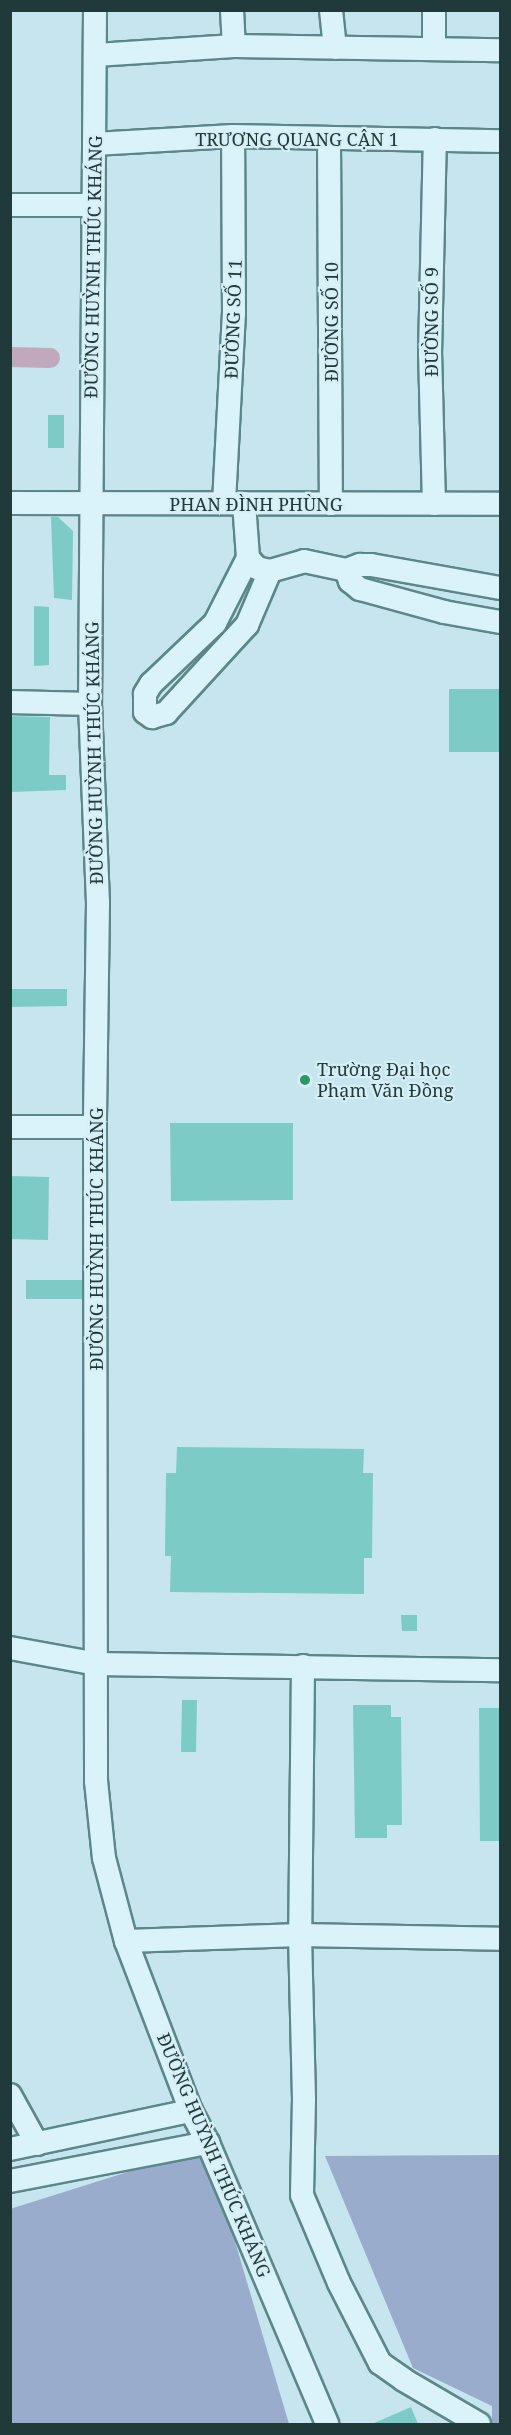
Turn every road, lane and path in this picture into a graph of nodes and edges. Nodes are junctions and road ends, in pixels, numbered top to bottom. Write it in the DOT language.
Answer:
graph roads {
  1 [pos="95,10"];
  2 [pos="232,10"];
  3 [pos="331,10"];
  4 [pos="434,10"];
  5 [pos="234,46"];
  6 [pos="434,47"];
  7 [pos="335,48"];
  8 [pos="501,50"];
  9 [pos="96,55"];
  10 [pos="233,136"];
  11 [pos="329,139"];
  12 [pos="435,139"];
  13 [pos="501,141"];
  14 [pos="94,144"];
  15 [pos="10,205"];
  16 [pos="92,205"];
  17 [pos="10,503"];
  18 [pos="91,503"];
  19 [pos="234,503"];
  20 [pos="331,504"];
  21 [pos="434,504"];
  22 [pos="501,504"];
  23 [pos="248,558"];
  24 [pos="346,570"];
  25 [pos="270,571"];
  26 [pos="501,588"];
  27 [pos="501,622"];
  28 [pos="10,702"];
  29 [pos="90,704"];
  30 [pos="10,1127"];
  31 [pos="95,1127"];
  32 [pos="10,1648"];
  33 [pos="97,1664"];
  34 [pos="303,1666"];
  35 [pos="501,1670"];
  36 [pos="300,1935"];
  37 [pos="501,1939"];
  38 [pos="126,1941"];
  39 [pos="10,2095"];
  40 [pos="191,2111"];
  41 [pos="208,2143"];
  42 [pos="37,2144"];
  43 [pos="10,2149"];
  44 [pos="10,2181"];
  45 [pos="327,2424"];
  46 [pos="479,2424"];
  1 -- 9 [label="street, ĐƯỜNG HUỲNH THÚC KHÁNG"];
  2 -- 5 [label="street"];
  3 -- 7 [label="street"];
  4 -- 6 [label="street"];
  5 -- 7 [label="street"];
  5 -- 9 [label="street"];
  6 -- 7 [label="street"];
  6 -- 8 [label="street"];
  9 -- 14 [label="street, ĐƯỜNG HUỲNH THÚC KHÁNG"];
  10 -- 11 [label="street, TRƯƠNG QUANG CẬN 1"];
  10 -- 14 [label="street, TRƯƠNG QUANG CẬN 1"];
  10 -- 19 [label="street, ĐƯỜNG SỐ 11"];
  11 -- 12 [label="street, TRƯƠNG QUANG CẬN 1"];
  11 -- 20 [label="street, ĐƯỜNG SỐ 10"];
  12 -- 13 [label="street, TRƯƠNG QUANG CẬN 1"];
  12 -- 21 [label="street, ĐƯỜNG SỐ 9"];
  14 -- 16 [label="street, ĐƯỜNG HUỲNH THÚC KHÁNG"];
  15 -- 16 [label="street"];
  16 -- 18 [label="street, ĐƯỜNG HUỲNH THÚC KHÁNG"];
  17 -- 18 [label="street, PHAN ĐÌNH PHÙNG"];
  18 -- 19 [label="street, PHAN ĐÌNH PHÙNG"];
  18 -- 29 [label="street, ĐƯỜNG HUỲNH THÚC KHÁNG"];
  19 -- 20 [label="street, PHAN ĐÌNH PHÙNG"];
  19 -- 23 [label="street, ĐƯỜNG SỐ 11"];
  20 -- 21 [label="street, PHAN ĐÌNH PHÙNG"];
  21 -- 22 [label="street, PHAN ĐÌNH PHÙNG"];
  23 -- 25 [label="street"];
  23 -- 25 [label="street"];
  24 -- 25 [label="street"];
  24 -- 26 [label="street"];
  24 -- 27 [label="street"];
  28 -- 29 [label="street"];
  29 -- 31 [label="street, ĐƯỜNG HUỲNH THÚC KHÁNG"];
  30 -- 31 [label="street"];
  31 -- 33 [label="street, ĐƯỜNG HUỲNH THÚC KHÁNG"];
  32 -- 33 [label="street"];
  33 -- 34 [label="street"];
  33 -- 38 [label="street, ĐƯỜNG HUỲNH THÚC KHÁNG"];
  34 -- 35 [label="street"];
  34 -- 36 [label="street"];
  36 -- 37 [label="street"];
  36 -- 38 [label="street"];
  36 -- 46 [label="street"];
  38 -- 40 [label="street, ĐƯỜNG HUỲNH THÚC KHÁNG"];
  39 -- 42 [label="street"];
  40 -- 41 [label="street, ĐƯỜNG HUỲNH THÚC KHÁNG"];
  40 -- 42 [label="street"];
  41 -- 44 [label="street"];
  41 -- 45 [label="street, ĐƯỜNG HUỲNH THÚC KHÁNG"];
  42 -- 43 [label="street"];
}
